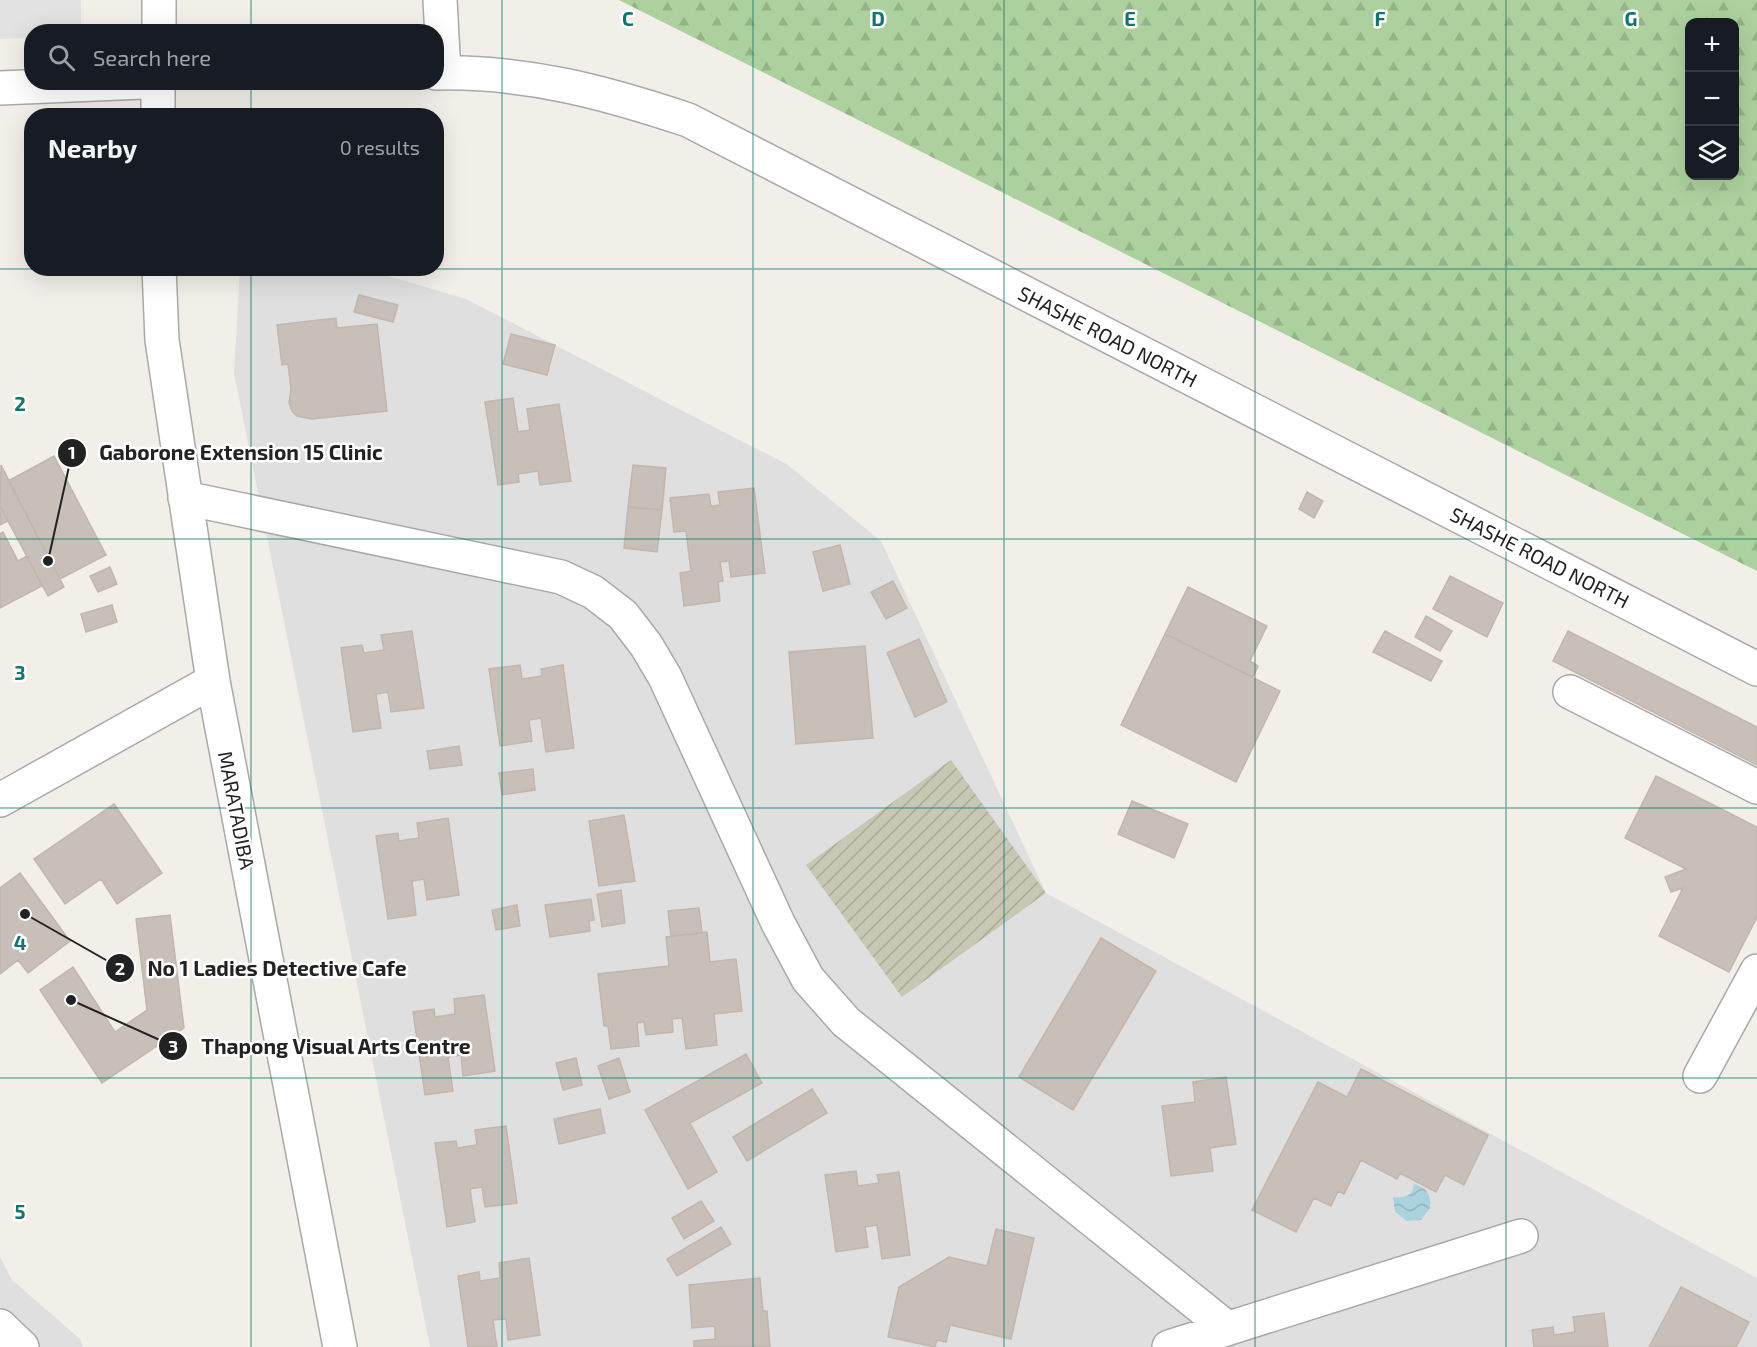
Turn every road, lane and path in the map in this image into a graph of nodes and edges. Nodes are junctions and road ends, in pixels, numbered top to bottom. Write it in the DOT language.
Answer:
graph roads {
  1 [pos="159,0"];
  2 [pos="440,0"];
  3 [pos="159,24"];
  4 [pos="440,24"];
  5 [pos="444,73"];
  6 [pos="24,87"];
  7 [pos="0,88"];
  8 [pos="158,90"];
  9 [pos="158,108"];
  10 [pos="159,276"];
  11 [pos="185,498"];
  12 [pos="1757,669"];
  13 [pos="213,681"];
  14 [pos="1570,692"];
  15 [pos="1757,788"];
  16 [pos="0,800"];
  17 [pos="1757,971"];
  18 [pos="1700,1076"];
  19 [pos="1521,1236"];
  20 [pos="0,1326"];
  21 [pos="1227,1328"];
  22 [pos="22,1347"];
  23 [pos="339,1347"];
  24 [pos="1169,1347"];
  1 -- 3 [label="street"];
  2 -- 4 [label="street"];
  5 -- 12 [label="street, SHASHE ROAD NORTH"];
  6 -- 7 [label="street"];
  8 -- 9 [label="street"];
  10 -- 11 [label="street, MARATADIBA"];
  11 -- 13 [label="street, MARATADIBA"];
  11 -- 21 [label="street"];
  13 -- 16 [label="street"];
  13 -- 23 [label="street, MARATADIBA"];
  14 -- 15 [label="street"];
  17 -- 18 [label="street"];
  19 -- 21 [label="street"];
  20 -- 22 [label="street"];
  21 -- 24 [label="street"];
}
